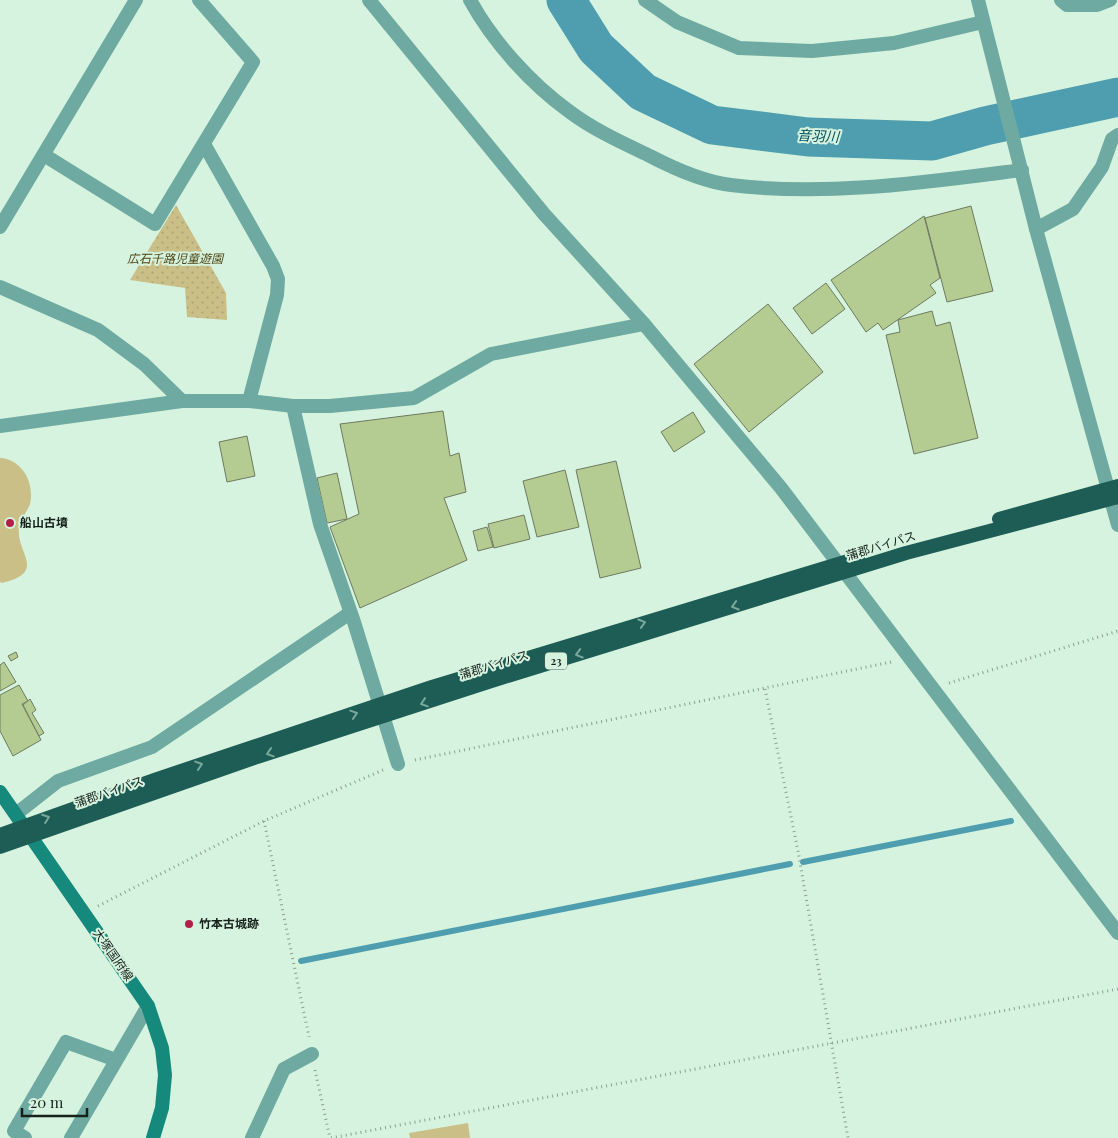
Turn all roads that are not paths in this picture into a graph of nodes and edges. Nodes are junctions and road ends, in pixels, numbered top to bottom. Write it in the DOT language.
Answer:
graph roads {
  1 [pos="136,0"];
  2 [pos="199,0"];
  3 [pos="368,0"];
  4 [pos="470,0"];
  5 [pos="645,0"];
  6 [pos="978,0"];
  7 [pos="1061,0"];
  8 [pos="1110,0"];
  9 [pos="983,22"];
  10 [pos="1118,135"];
  11 [pos="204,144"];
  12 [pos="44,155"];
  13 [pos="1022,170"];
  14 [pos="0,227"];
  15 [pos="1036,229"];
  16 [pos="0,288"];
  17 [pos="644,324"];
  18 [pos="182,401"];
  19 [pos="249,401"];
  20 [pos="293,406"];
  21 [pos="0,426"];
  22 [pos="1118,486"];
  23 [pos="1118,497"];
  24 [pos="1118,525"];
  25 [pos="350,613"];
  26 [pos="398,764"];
  27 [pos="0,792"];
  28 [pos="16,814"];
  29 [pos="0,834"];
  30 [pos="0,847"];
  31 [pos="1118,933"];
  32 [pos="148,1006"];
  33 [pos="312,1054"];
  34 [pos="116,1060"];
  35 [pos="25,1138"];
  36 [pos="71,1138"];
  37 [pos="152,1138"];
  38 [pos="252,1138"];
  1 -- 12 [label="street"];
  2 -- 11 [label="street"];
  3 -- 17 [label="street"];
  4 -- 13 [label="street"];
  5 -- 9 [label="street"];
  6 -- 9 [label="street"];
  7 -- 8 [label="street"];
  9 -- 13 [label="street"];
  10 -- 15 [label="street"];
  11 -- 12 [label="street"];
  11 -- 19 [label="street"];
  12 -- 14 [label="street"];
  13 -- 15 [label="street"];
  15 -- 24 [label="street"];
  16 -- 18 [label="street"];
  17 -- 20 [label="street"];
  17 -- 31 [label="street"];
  18 -- 19 [label="street"];
  18 -- 21 [label="street"];
  19 -- 20 [label="street"];
  20 -- 25 [label="street"];
  29 -- 22 [label="highway, 蒲郡バイパス / 23, one-way, bridge"];
  23 -- 30 [label="highway, 蒲郡バイパス / 23, one-way, bridge"];
  25 -- 26 [label="street"];
  25 -- 28 [label="street"];
  27 -- 28 [label="main road, 大塚国府線"];
  28 -- 32 [label="main road, 大塚国府線"];
  32 -- 34 [label="street"];
  32 -- 37 [label="main road, 大塚国府線"];
  33 -- 38 [label="street"];
  34 -- 35 [label="street"];
  34 -- 36 [label="street"];
}
